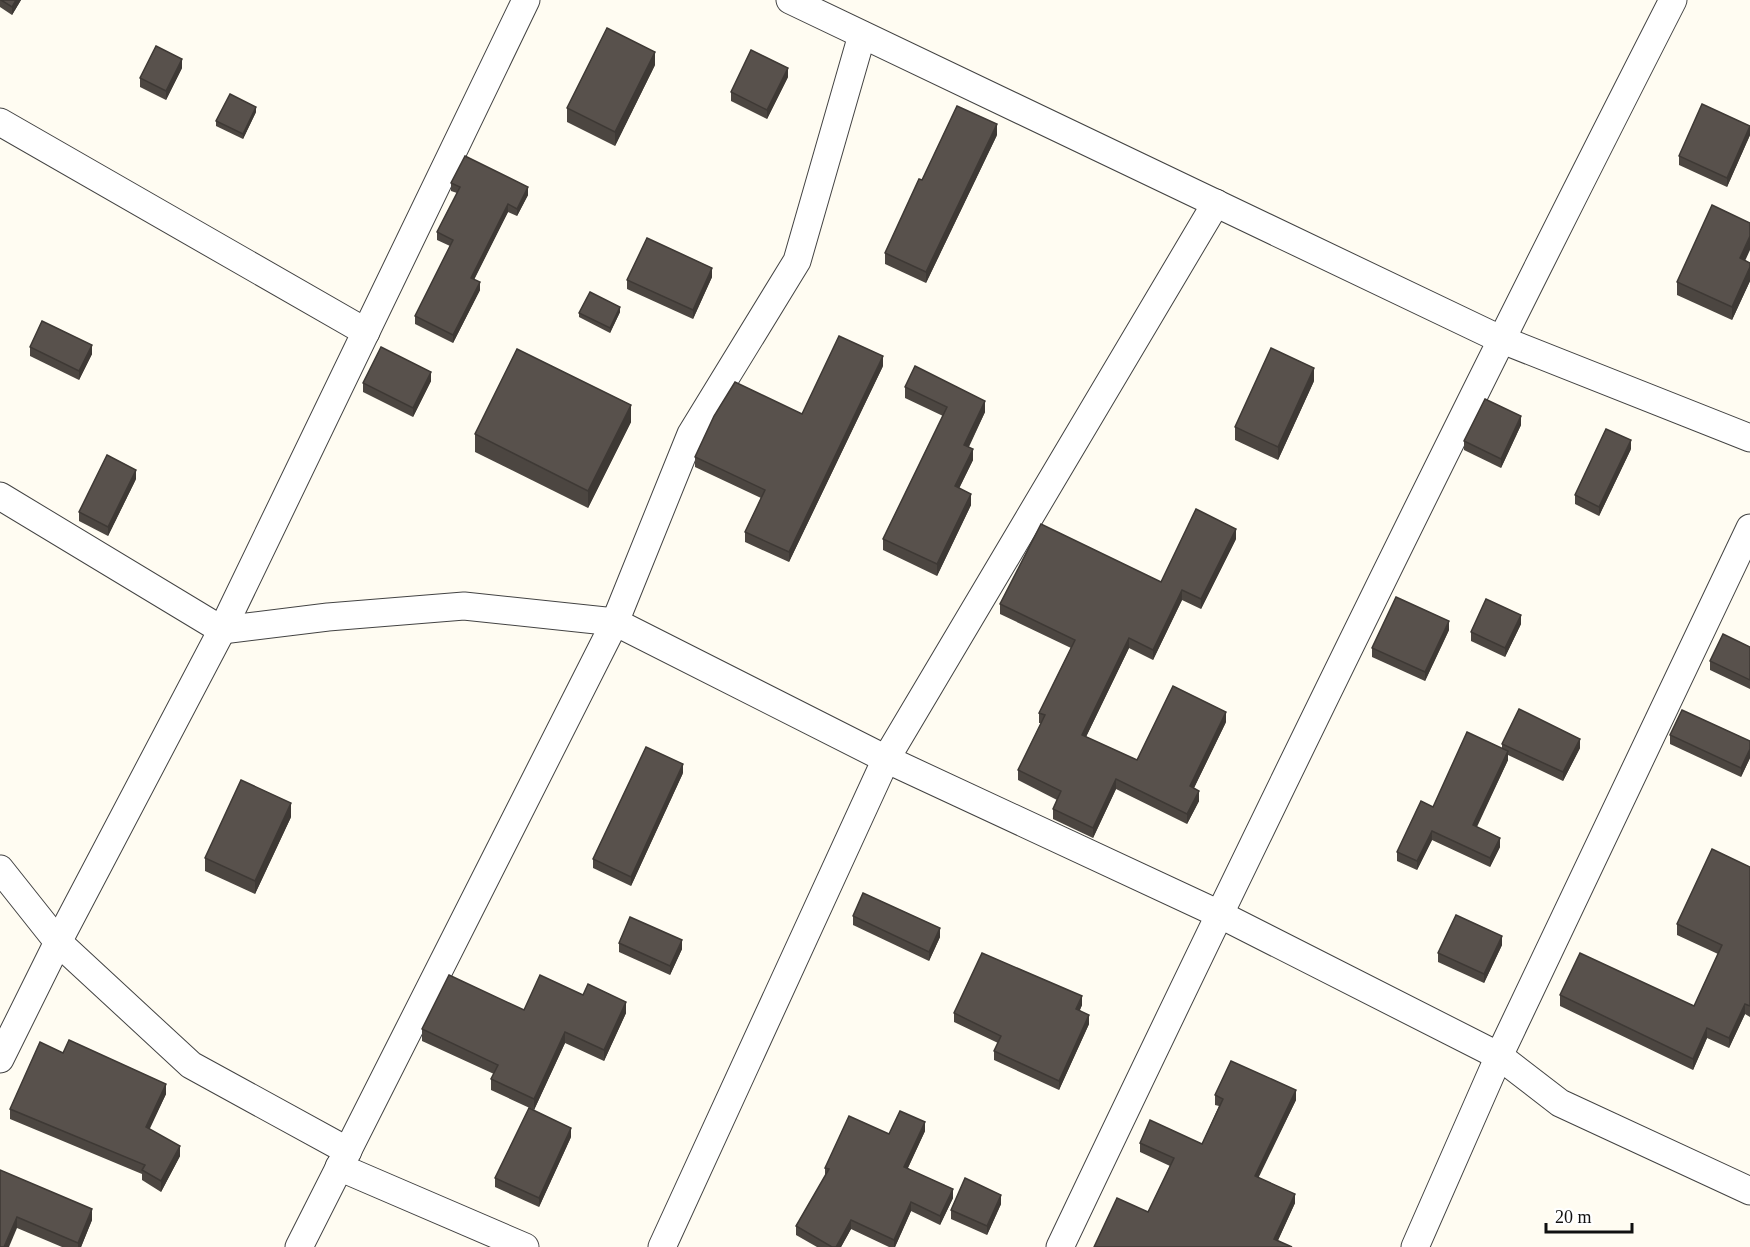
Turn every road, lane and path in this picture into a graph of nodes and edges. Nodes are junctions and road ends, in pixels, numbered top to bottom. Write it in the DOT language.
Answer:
graph roads {
  1 [pos="526,0"];
  2 [pos="790,0"];
  3 [pos="1673,0"];
  4 [pos="862,35"];
  5 [pos="0,122"];
  6 [pos="1216,203"];
  7 [pos="366,332"];
  8 [pos="1500,339"];
  9 [pos="1750,438"];
  10 [pos="0,496"];
  11 [pos="1750,528"];
  12 [pos="615,622"];
  13 [pos="222,630"];
  14 [pos="886,759"];
  15 [pos="0,869"];
  16 [pos="1219,914"];
  17 [pos="58,942"];
  18 [pos="1499,1056"];
  19 [pos="0,1059"];
  20 [pos="344,1159"];
  21 [pos="1750,1191"];
  22 [pos="299,1247"];
  23 [pos="525,1247"];
  24 [pos="662,1247"];
  25 [pos="1060,1247"];
  26 [pos="1414,1247"];
  1 -- 7 [label="street"];
  2 -- 4 [label="street"];
  3 -- 8 [label="street"];
  4 -- 6 [label="street"];
  4 -- 12 [label="street"];
  5 -- 7 [label="street"];
  6 -- 8 [label="street"];
  6 -- 14 [label="street"];
  7 -- 13 [label="street"];
  8 -- 9 [label="street"];
  8 -- 16 [label="street"];
  10 -- 13 [label="street"];
  11 -- 18 [label="street"];
  12 -- 13 [label="street"];
  12 -- 14 [label="street"];
  12 -- 20 [label="street"];
  13 -- 17 [label="street"];
  14 -- 16 [label="street"];
  14 -- 24 [label="street"];
  15 -- 17 [label="street"];
  16 -- 18 [label="street"];
  16 -- 25 [label="street"];
  17 -- 19 [label="street"];
  17 -- 20 [label="street"];
  18 -- 21 [label="street"];
  18 -- 26 [label="street"];
  20 -- 22 [label="street"];
  20 -- 23 [label="street"];
}
